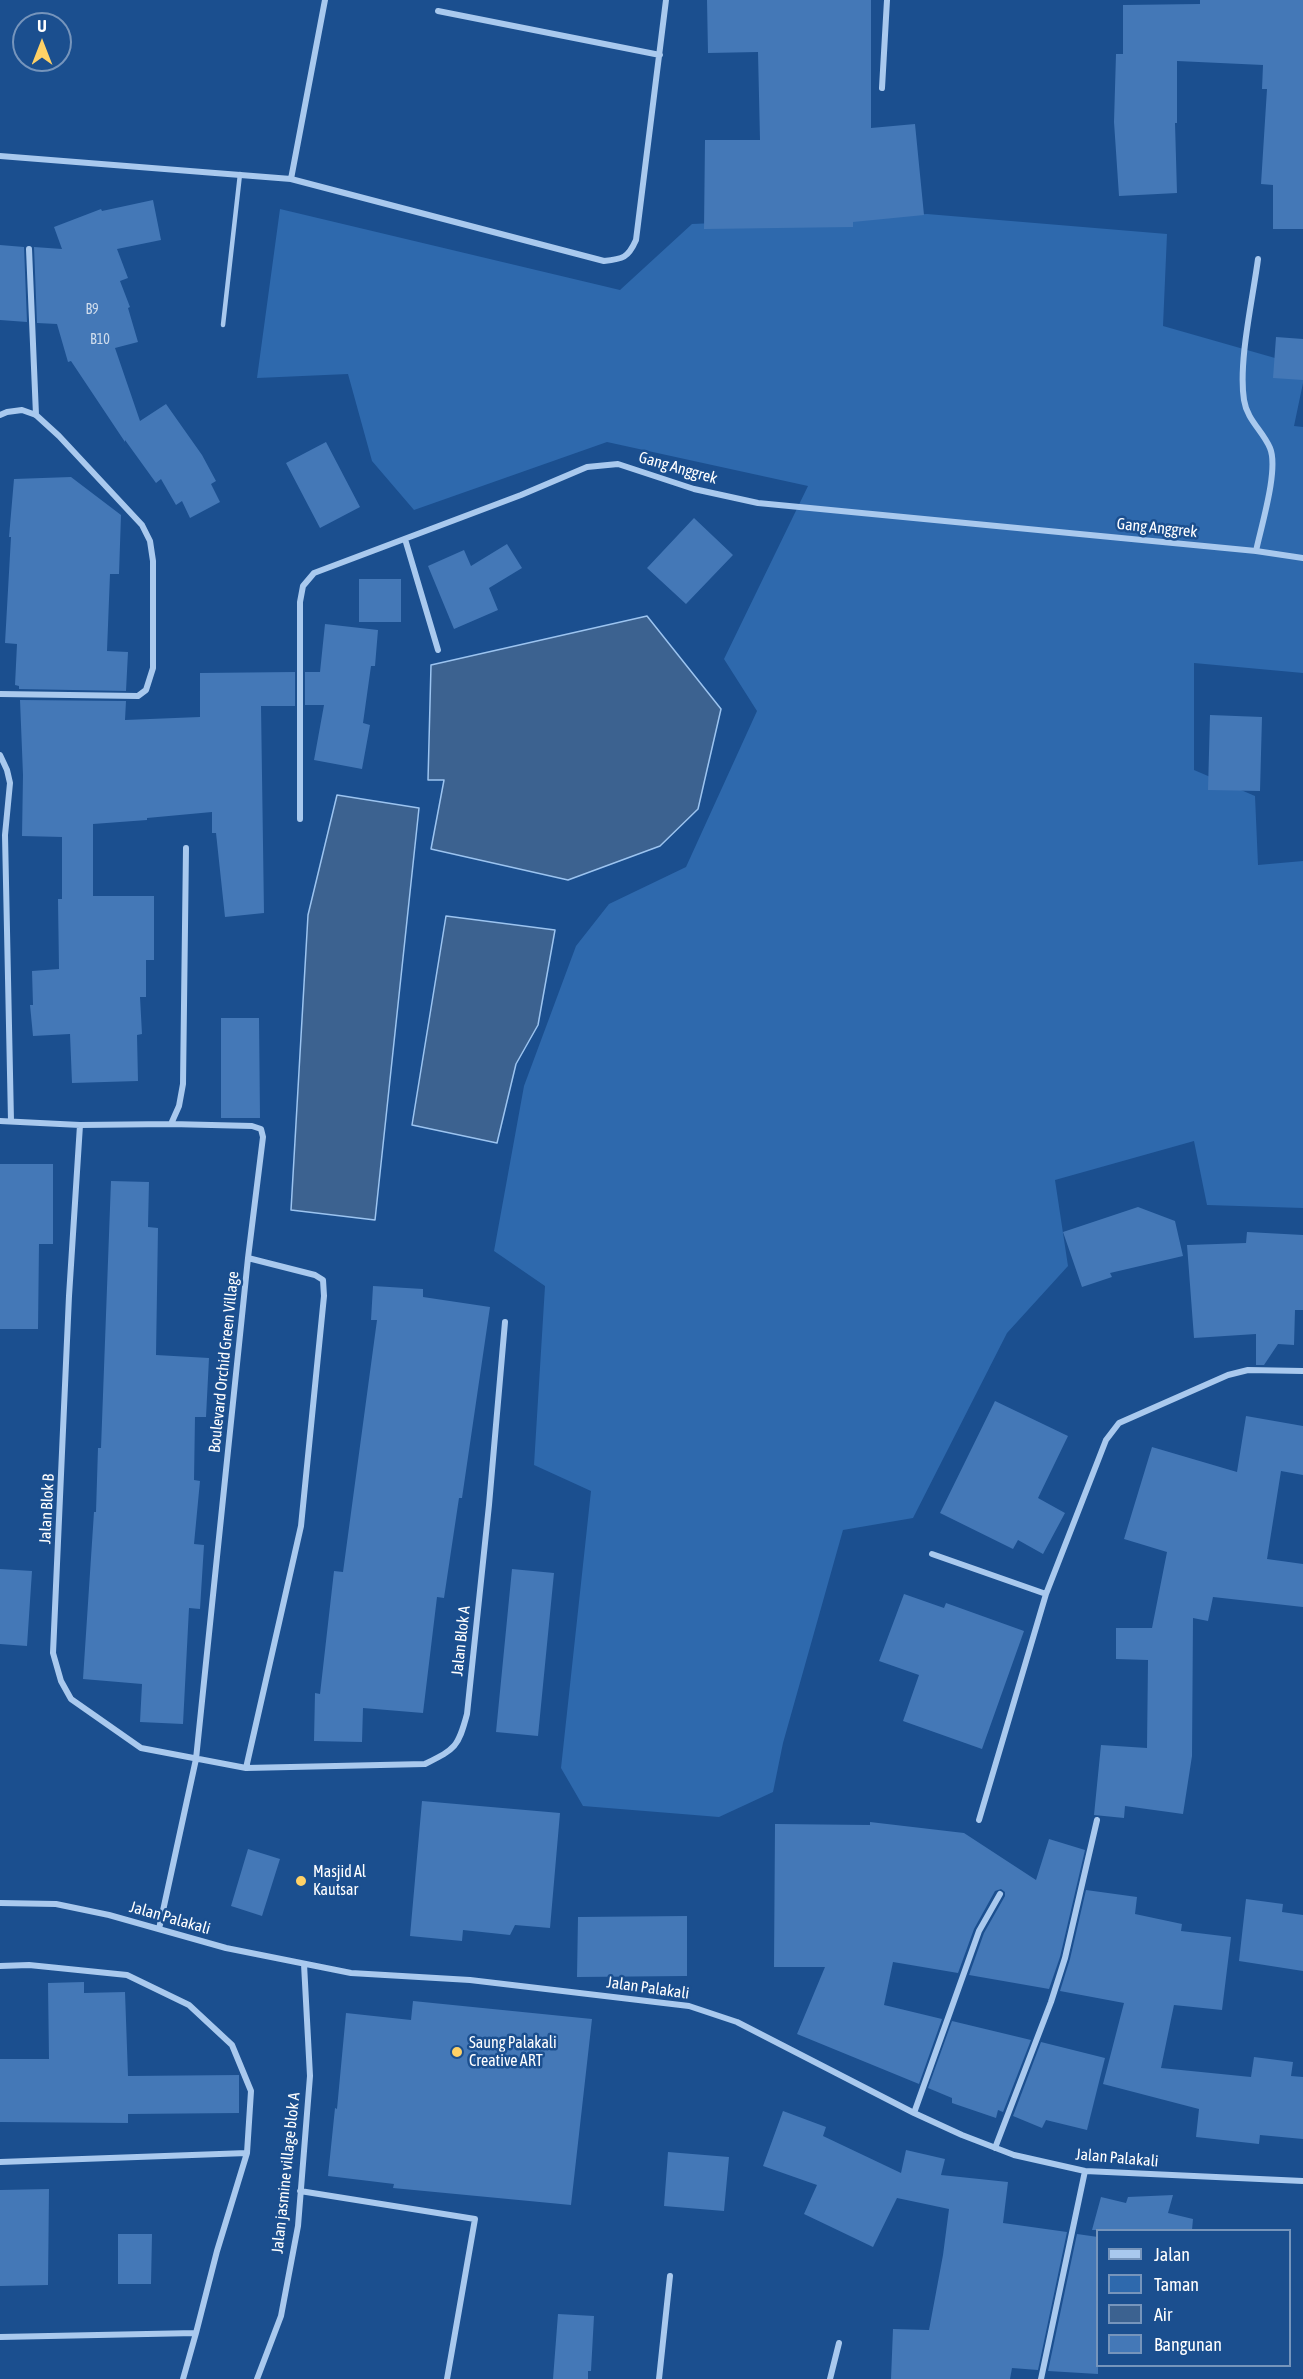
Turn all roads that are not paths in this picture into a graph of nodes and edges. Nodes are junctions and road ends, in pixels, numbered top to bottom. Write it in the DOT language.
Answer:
graph roads {
  1 [pos="325,0"];
  2 [pos="666,0"];
  3 [pos="888,0"];
  4 [pos="438,11"];
  5 [pos="660,55"];
  6 [pos="882,88"];
  7 [pos="0,156"];
  8 [pos="240,174"];
  9 [pos="291,178"];
  10 [pos="29,249"];
  11 [pos="1258,259"];
  12 [pos="223,325"];
  13 [pos="0,415"];
  14 [pos="36,415"];
  15 [pos="405,539"];
  16 [pos="1256,551"];
  17 [pos="1303,558"];
  18 [pos="438,650"];
  19 [pos="0,694"];
  20 [pos="0,755"];
  21 [pos="300,819"];
  22 [pos="186,848"];
  23 [pos="0,1121"];
  24 [pos="11,1121"];
  25 [pos="171,1124"];
  26 [pos="80,1125"];
  27 [pos="248,1258"];
  28 [pos="505,1322"];
  29 [pos="1303,1371"];
  30 [pos="932,1554"];
  31 [pos="1046,1594"];
  32 [pos="196,1759"];
  33 [pos="246,1768"];
  34 [pos="979,1820"];
  35 [pos="1097,1820"];
  36 [pos="1000,1894"];
  37 [pos="0,1903"];
  38 [pos="159,1929"];
  39 [pos="304,1964"];
  40 [pos="0,1966"];
  41 [pos="914,2113"];
  42 [pos="995,2148"];
  43 [pos="247,2153"];
  44 [pos="0,2162"];
  45 [pos="1085,2171"];
  46 [pos="1303,2181"];
  47 [pos="300,2191"];
  48 [pos="670,2276"];
  49 [pos="196,2334"];
  50 [pos="0,2337"];
  51 [pos="838,2343"];
  52 [pos="183,2379"];
  53 [pos="257,2379"];
  54 [pos="447,2379"];
  55 [pos="659,2379"];
  56 [pos="830,2379"];
  57 [pos="1041,2379"];
  1 -- 9 [label="street"];
  2 -- 5 [label="street"];
  3 -- 6 [label="street"];
  4 -- 5 [label="street"];
  5 -- 9 [label="street"];
  7 -- 8 [label="street"];
  8 -- 9 [label="street"];
  8 -- 12 [label="lane"];
  10 -- 14 [label="street"];
  11 -- 16 [label="street"];
  13 -- 14 [label="street"];
  14 -- 19 [label="street"];
  15 -- 16 [label="street, Gang Anggrek"];
  15 -- 18 [label="street"];
  15 -- 21 [label="street, Gang Anggrek"];
  16 -- 17 [label="street, Gang Anggrek"];
  20 -- 24 [label="street"];
  22 -- 25 [label="street"];
  23 -- 24 [label="street"];
  24 -- 26 [label="street"];
  25 -- 26 [label="street"];
  25 -- 27 [label="street"];
  26 -- 32 [label="street, Jalan Blok B"];
  27 -- 32 [label="street, Boulevard Orchid Green Village"];
  27 -- 33 [label="street, Boulevard Orchid Green Village"];
  28 -- 33 [label="street, Jalan Blok A"];
  29 -- 31 [label="street"];
  30 -- 31 [label="street"];
  31 -- 34 [label="street"];
  32 -- 33 [label="street, Jalan Blok B"];
  32 -- 38 [label="street, Boulevard Orchid Green Village"];
  35 -- 42 [label="street"];
  36 -- 41 [label="street"];
  37 -- 38 [label="street, Jalan Palakali"];
  38 -- 39 [label="street, Jalan Palakali"];
  39 -- 41 [label="street, Jalan Palakali"];
  39 -- 47 [label="street, Jalan jasmine village blok A"];
  40 -- 43 [label="street"];
  41 -- 42 [label="street, Jalan Palakali"];
  42 -- 45 [label="street, Jalan Palakali"];
  43 -- 44 [label="street"];
  43 -- 49 [label="street"];
  45 -- 46 [label="street, Jalan Palakali"];
  45 -- 57 [label="street"];
  47 -- 53 [label="street, Jalan jasmine village blok A"];
  47 -- 54 [label="street"];
  48 -- 55 [label="street"];
  49 -- 50 [label="street"];
  49 -- 52 [label="street"];
  51 -- 56 [label="street"];
}
